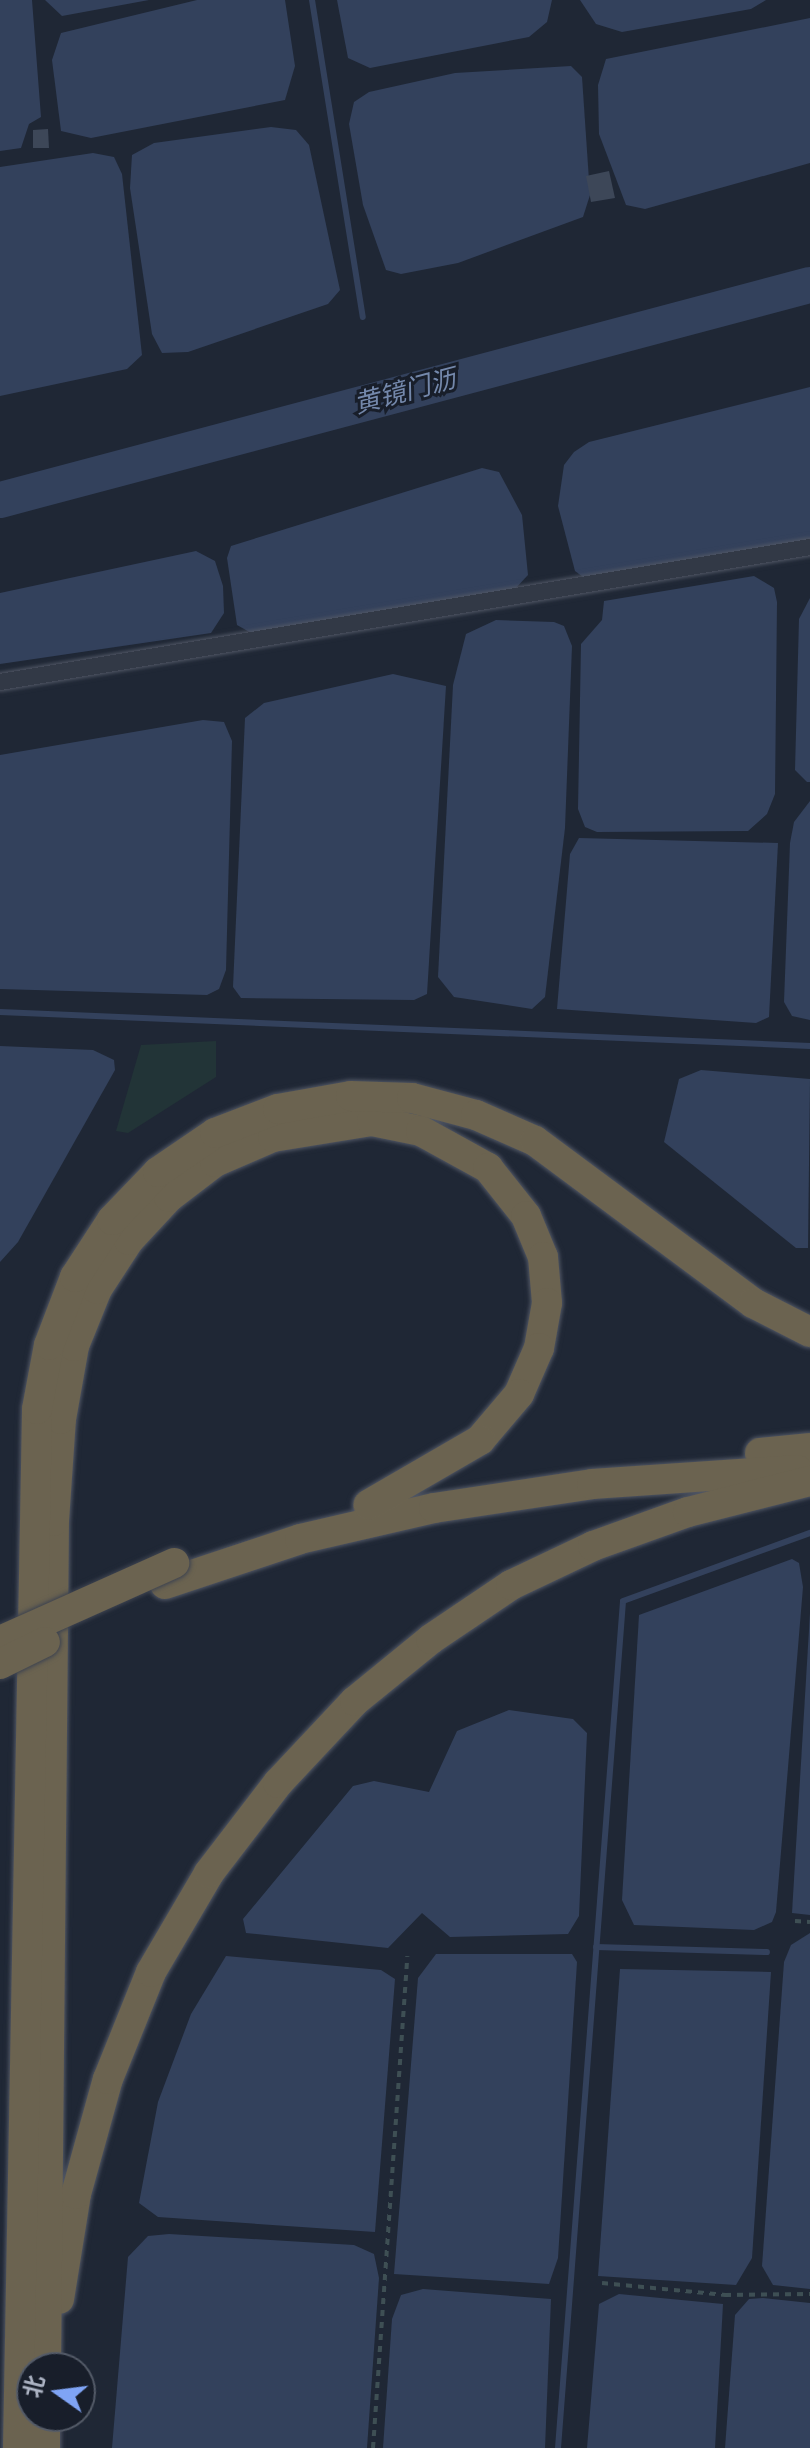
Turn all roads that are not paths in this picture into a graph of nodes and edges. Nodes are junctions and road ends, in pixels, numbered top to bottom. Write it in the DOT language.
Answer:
graph roads {
  1 [pos="810,547"];
  2 [pos="0,682"];
  3 [pos="810,1332"];
  4 [pos="810,1448"];
  5 [pos="810,1469"];
  6 [pos="590,1477"];
  7 [pos="810,1481"];
  8 [pos="368,1505"];
  9 [pos="0,1641"];
  10 [pos="0,1664"];
  11 [pos="0,2319"];
  12 [pos="46,2352"];
  13 [pos="49,2352"];
  14 [pos="18,2440"];
  1 -- 2 [label="street"];
  3 -- 14 [label="highway"];
  4 -- 6 [label="highway"];
  5 -- 6 [label="highway"];
  6 -- 8 [label="highway"];
  6 -- 10 [label="highway, bridge"];
  7 -- 13 [label="highway"];
  8 -- 9 [label="highway, bridge"];
  8 -- 12 [label="highway"];
  11 -- 14 [label="highway"];
}
